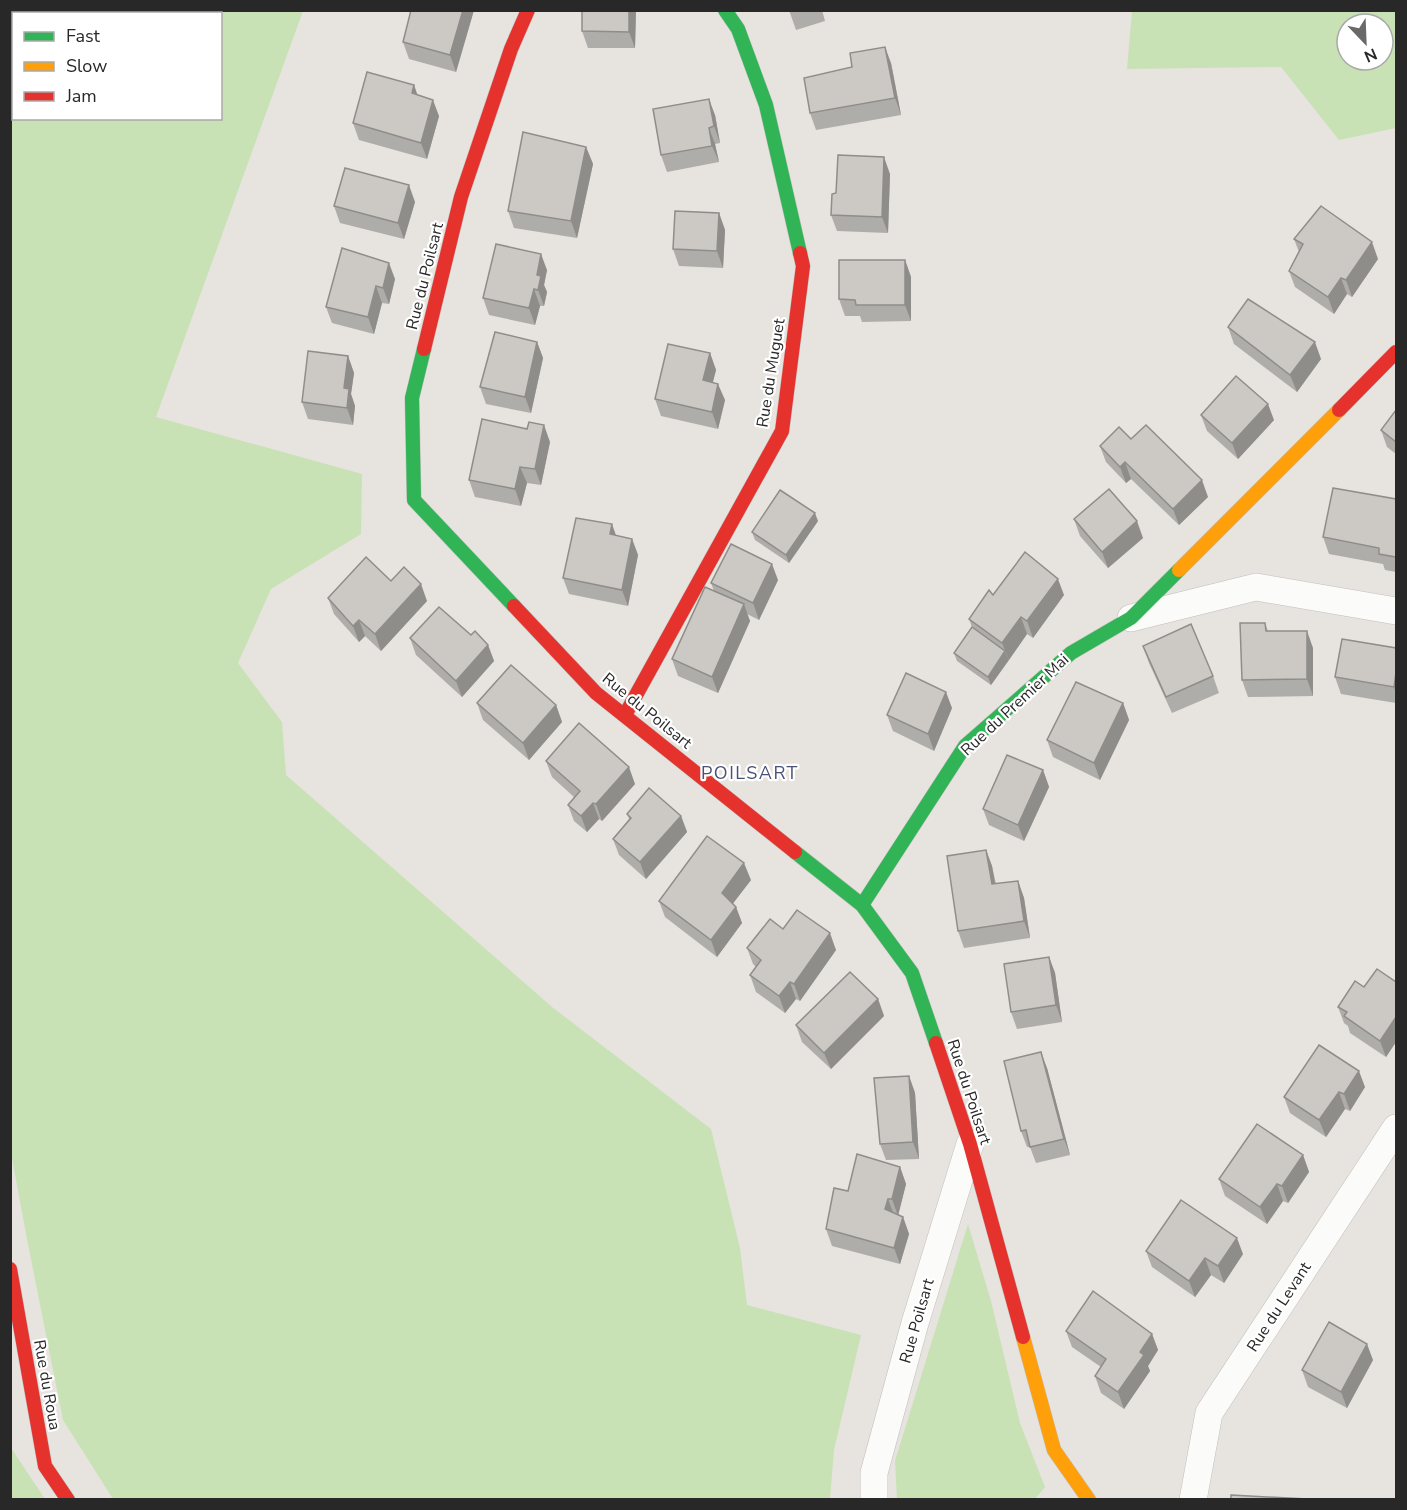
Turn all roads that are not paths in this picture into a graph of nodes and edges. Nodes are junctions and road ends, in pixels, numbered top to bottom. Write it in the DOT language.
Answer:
graph roads {
  1 [pos="528,10"];
  2 [pos="725,10"];
  3 [pos="1396,352"];
  4 [pos="1396,611"];
  5 [pos="1131,618"];
  6 [pos="625,715"];
  7 [pos="862,905"];
  8 [pos="1396,1128"];
  9 [pos="970,1144"];
  10 [pos="10,1269"];
  11 [pos="68,1500"];
  12 [pos="874,1500"];
  13 [pos="1089,1500"];
  14 [pos="1193,1500"];
  1 -- 6 [label="street, Rue du Poilsart"];
  2 -- 6 [label="street, Rue du Muguet"];
  3 -- 5 [label="street, Rue du Premier Mai"];
  4 -- 5 [label="street, Rue du Premier Mai"];
  5 -- 7 [label="street, Rue du Premier Mai"];
  6 -- 7 [label="street, Rue du Poilsart"];
  7 -- 9 [label="street, Rue du Poilsart"];
  8 -- 14 [label="street, Rue du Levant"];
  9 -- 12 [label="street, Rue Poilsart"];
  9 -- 13 [label="street, Rue du Poilsart"];
  10 -- 11 [label="street, Rue du Roua"];
}
